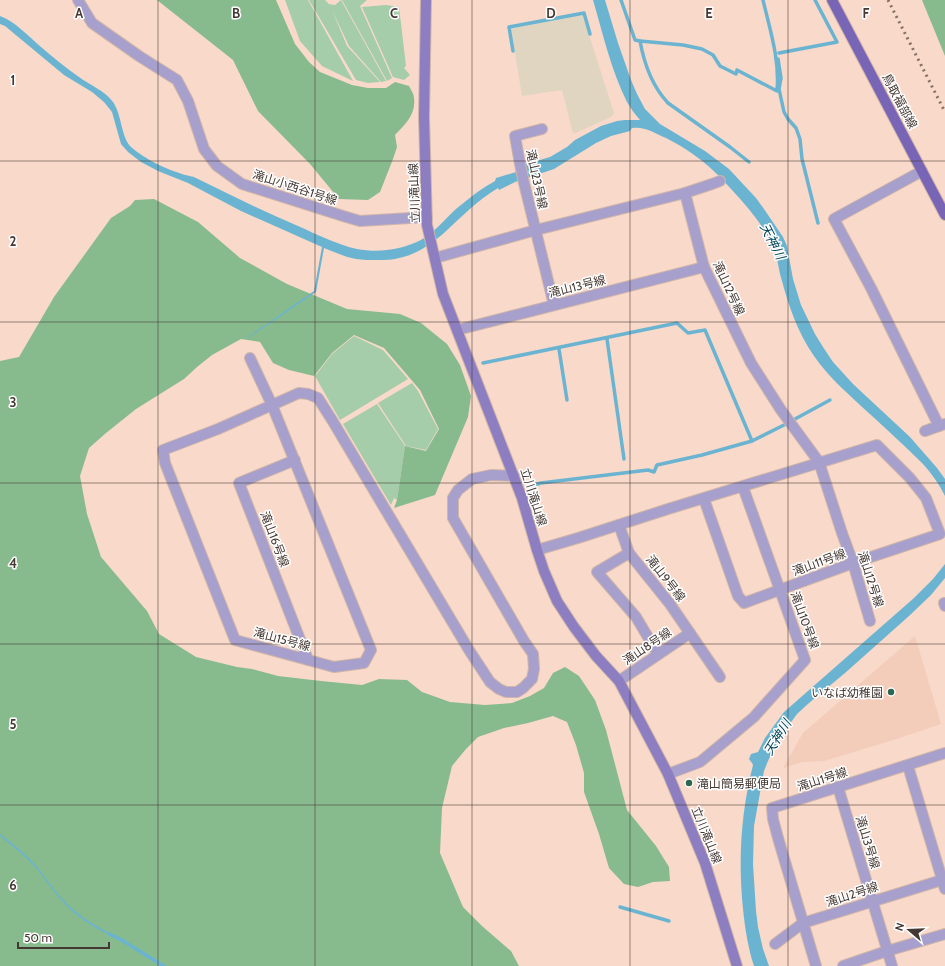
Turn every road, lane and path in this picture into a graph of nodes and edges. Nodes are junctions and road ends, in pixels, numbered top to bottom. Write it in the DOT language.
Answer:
graph roads {
  1 [pos="78,0"];
  2 [pos="426,0"];
  3 [pos="832,0"];
  4 [pos="542,129"];
  5 [pos="922,171"];
  6 [pos="720,181"];
  7 [pos="685,193"];
  8 [pos="945,215"];
  9 [pos="427,221"];
  10 [pos="536,230"];
  11 [pos="435,258"];
  12 [pos="704,267"];
  13 [pos="554,305"];
  14 [pos="457,330"];
  15 [pos="250,358"];
  16 [pos="272,405"];
  17 [pos="942,425"];
  18 [pos="925,431"];
  19 [pos="295,460"];
  20 [pos="819,462"];
  21 [pos="514,476"];
  22 [pos="742,487"];
  23 [pos="704,499"];
  24 [pos="619,525"];
  25 [pos="942,533"];
  26 [pos="537,550"];
  27 [pos="629,553"];
  28 [pos="853,563"];
  29 [pos="780,590"];
  30 [pos="870,621"];
  31 [pos="690,633"];
  32 [pos="658,654"];
  33 [pos="308,660"];
  34 [pos="720,677"];
  35 [pos="618,681"];
  36 [pos="945,754"];
  37 [pos="908,766"];
  38 [pos="668,774"];
  39 [pos="838,787"];
  40 [pos="944,884"];
  41 [pos="872,901"];
  42 [pos="804,924"];
  43 [pos="945,934"];
  44 [pos="775,944"];
  45 [pos="887,951"];
  46 [pos="737,966"];
  47 [pos="816,966"];
  48 [pos="843,966"];
  49 [pos="892,966"];
  1 -- 9 [label="street, 滝山小西谷1号線"];
  2 -- 9 [label="street, 立川滝山線"];
  3 -- 5 [label="main road, 鳥取福部線"];
  4 -- 10 [label="street, 滝山23号線"];
  5 -- 8 [label="main road, 鳥取福部線"];
  5 -- 17 [label="street"];
  6 -- 7 [label="street"];
  7 -- 10 [label="street"];
  7 -- 12 [label="street, 滝山12号線"];
  9 -- 11 [label="street, 立川滝山線"];
  10 -- 11 [label="street"];
  10 -- 13 [label="street"];
  11 -- 14 [label="street, 立川滝山線"];
  12 -- 13 [label="street, 滝山13号線"];
  12 -- 20 [label="street, 滝山12号線"];
  13 -- 14 [label="street, 滝山13号線"];
  14 -- 21 [label="street, 立川滝山線"];
  15 -- 16 [label="street, 滝山15号線"];
  16 -- 19 [label="street, 滝山15号線"];
  16 -- 21 [label="street, 滝山15号線"];
  16 -- 33 [label="street, 滝山15号線"];
  17 -- 18 [label="street"];
  19 -- 33 [label="street, 滝山16号線"];
  19 -- 33 [label="street, 滝山15号線"];
  20 -- 22 [label="street, 滝山11号線"];
  20 -- 25 [label="street, 滝山11号線"];
  20 -- 28 [label="street, 滝山12号線"];
  21 -- 26 [label="street, 立川滝山線"];
  22 -- 23 [label="street, 滝山11号線"];
  22 -- 29 [label="street, 滝山10号線"];
  23 -- 24 [label="street, 滝山11号線"];
  23 -- 29 [label="street, 滝山11号線"];
  24 -- 26 [label="street, 滝山11号線"];
  24 -- 27 [label="street"];
  25 -- 28 [label="street, 滝山11号線"];
  26 -- 35 [label="street, 立川滝山線"];
  27 -- 31 [label="street, 滝山9号線"];
  27 -- 32 [label="street, 滝山9号線"];
  28 -- 29 [label="street, 滝山11号線"];
  28 -- 30 [label="street, 滝山12号線"];
  29 -- 38 [label="street, 滝山10号線"];
  31 -- 32 [label="street, 滝山8号線"];
  31 -- 34 [label="street, 滝山9号線"];
  32 -- 35 [label="street, 滝山8号線"];
  35 -- 38 [label="street, 立川滝山線"];
  36 -- 37 [label="street, 滝山1号線"];
  37 -- 39 [label="street, 滝山1号線"];
  37 -- 40 [label="street"];
  38 -- 46 [label="street, 立川滝山線"];
  39 -- 41 [label="street, 滝山3号線"];
  39 -- 42 [label="street, 滝山1号線"];
  40 -- 41 [label="street, 滝山2号線"];
  41 -- 42 [label="street, 滝山2号線"];
  41 -- 45 [label="street, 滝山3号線"];
  42 -- 44 [label="street, 滝山2号線"];
  42 -- 47 [label="street, 滝山1号線"];
  43 -- 45 [label="street"];
  45 -- 48 [label="street"];
  45 -- 49 [label="street, 滝山3号線"];
}
